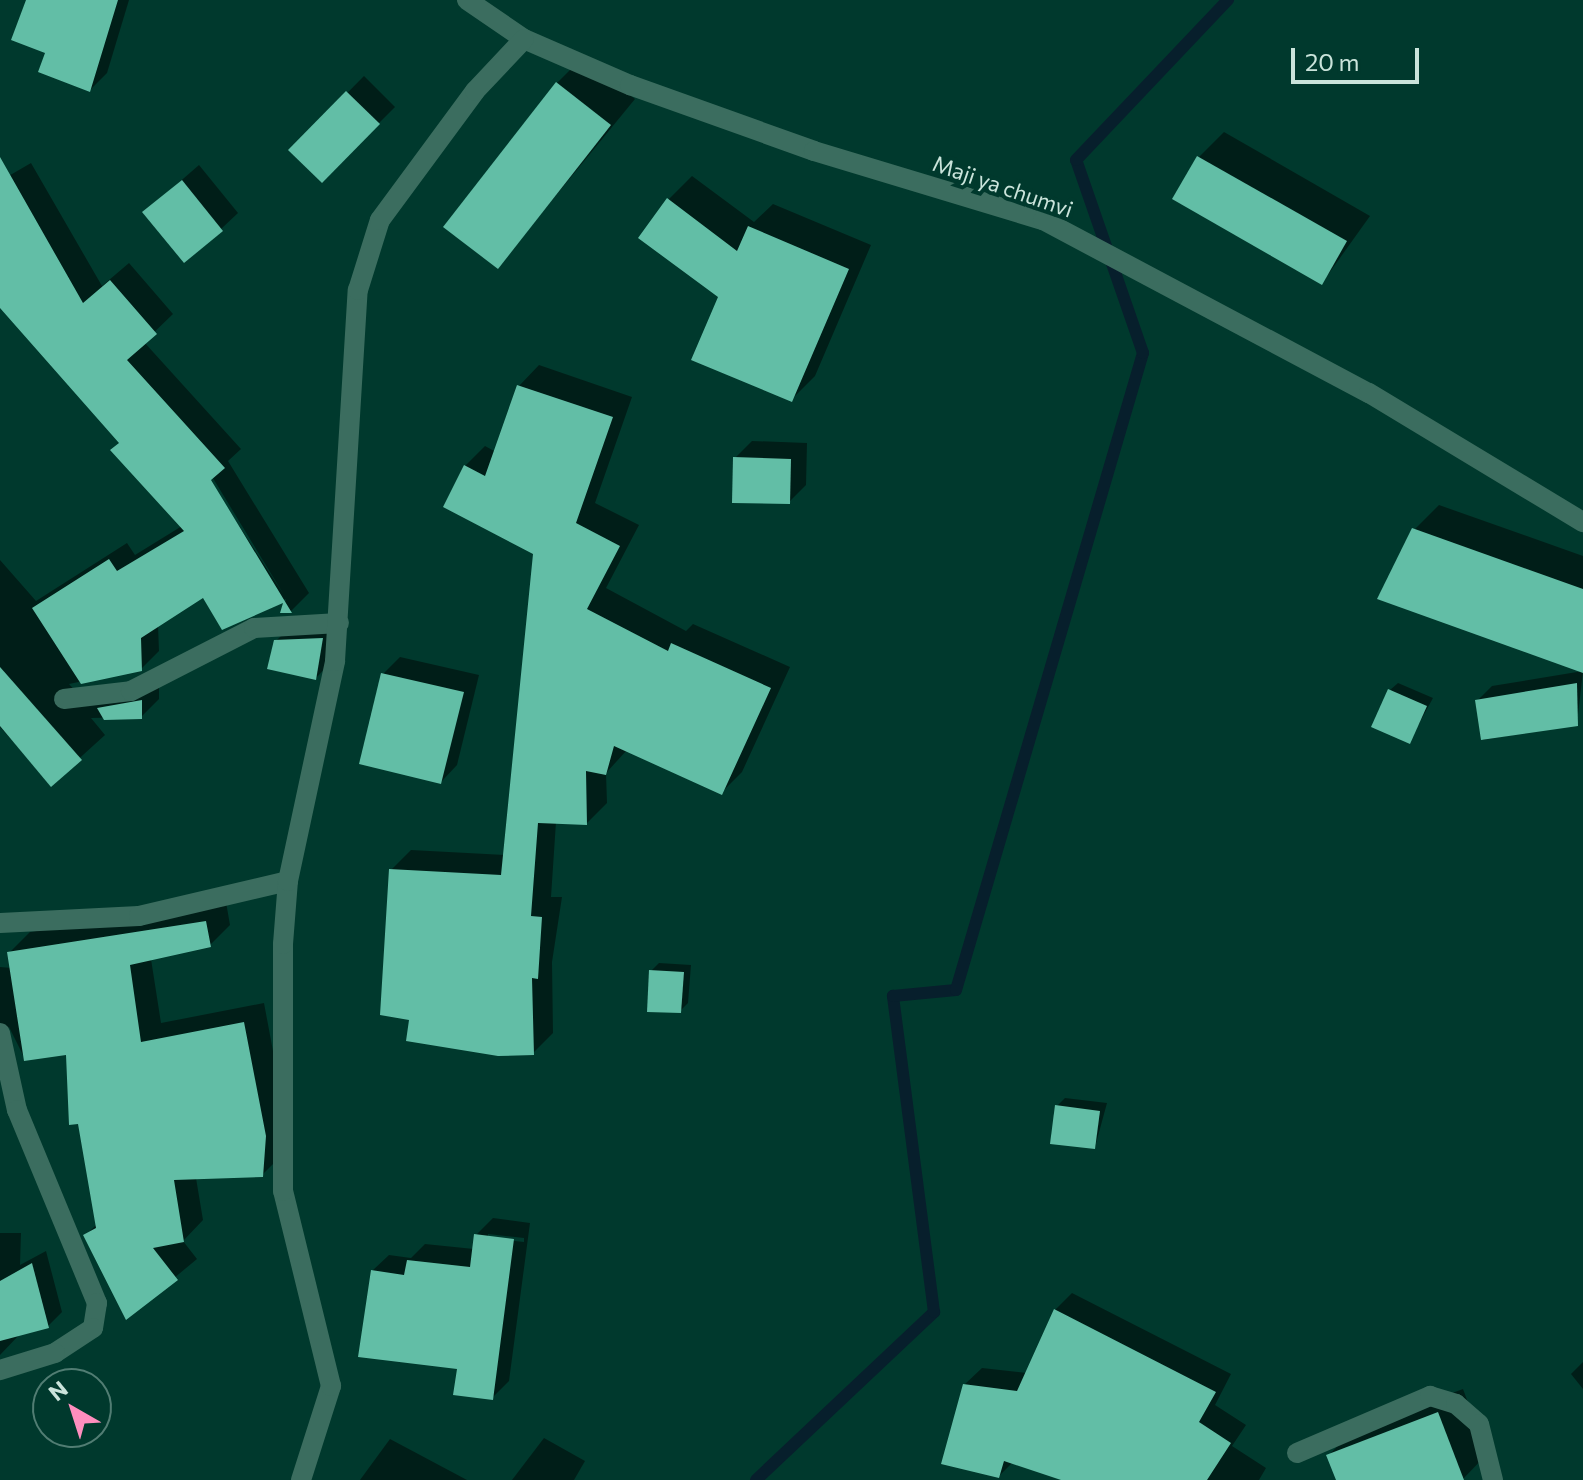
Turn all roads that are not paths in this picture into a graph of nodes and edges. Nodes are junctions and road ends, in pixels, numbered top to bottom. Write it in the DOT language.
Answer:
graph roads {
  1 [pos="467,0"];
  2 [pos="524,39"];
  3 [pos="1583,522"];
  4 [pos="339,623"];
  5 [pos="64,699"];
  6 [pos="288,881"];
  7 [pos="0,923"];
  8 [pos="0,1033"];
  9 [pos="0,1370"];
  10 [pos="1297,1453"];
  11 [pos="301,1480"];
  12 [pos="1493,1480"];
  1 -- 2 [label="street, Maji ya chumvi"];
  2 -- 3 [label="street, Maji ya chumvi"];
  2 -- 4 [label="street"];
  4 -- 5 [label="street"];
  4 -- 6 [label="street"];
  6 -- 7 [label="street"];
  6 -- 11 [label="street"];
  8 -- 9 [label="street"];
  10 -- 12 [label="street"];
}
